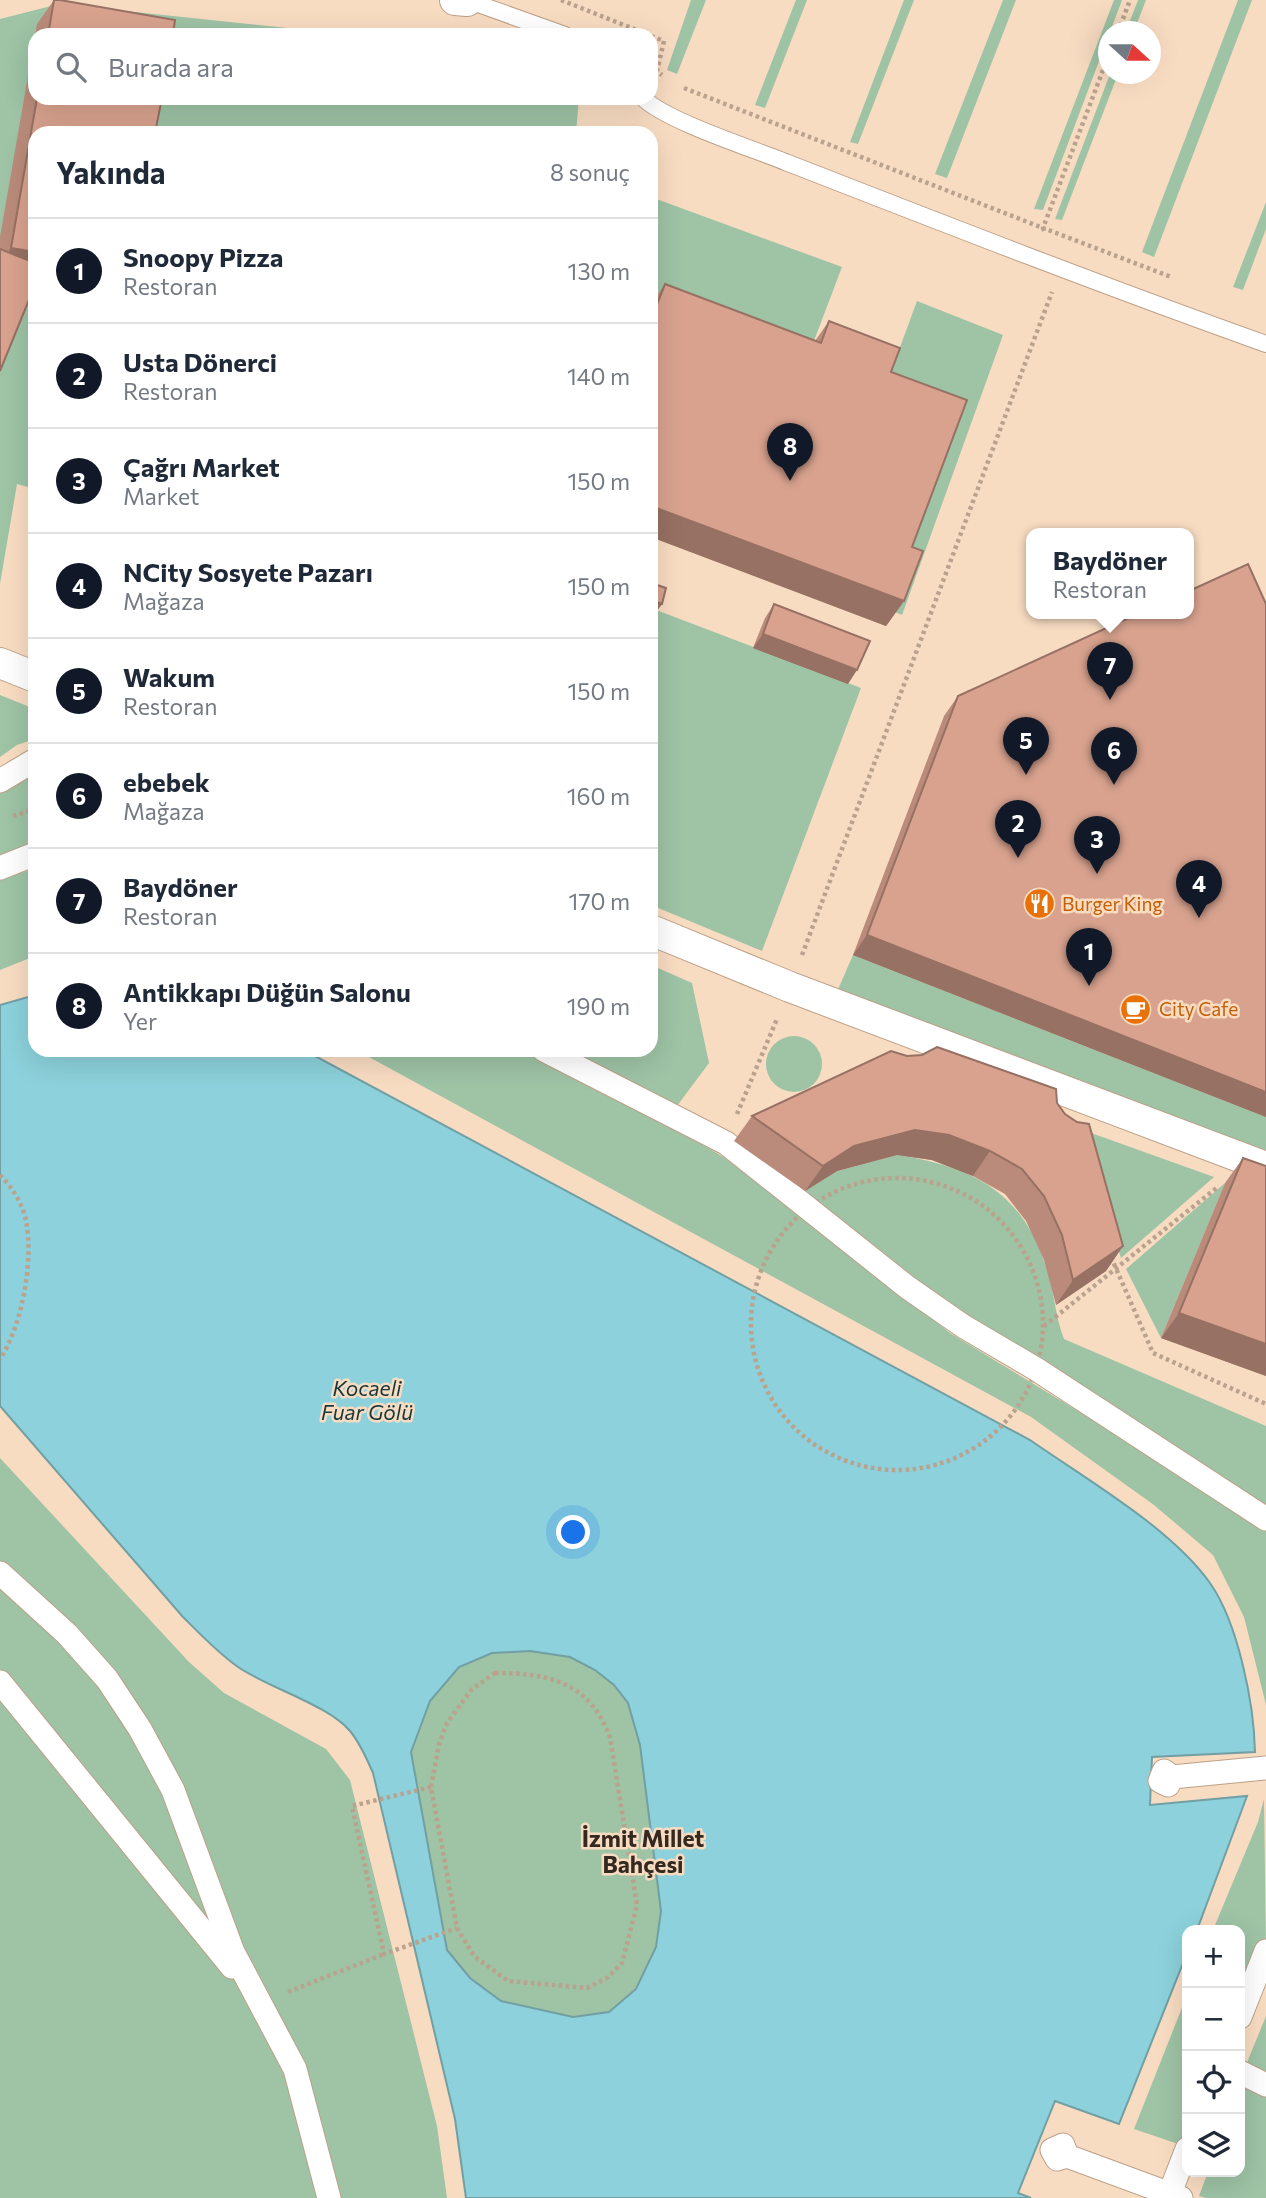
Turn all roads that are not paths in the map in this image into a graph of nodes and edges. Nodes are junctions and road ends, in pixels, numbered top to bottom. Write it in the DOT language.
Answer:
graph roads {
  1 [pos="455,0"];
  2 [pos="467,0"];
  3 [pos="545,28"];
  4 [pos="650,105"];
  5 [pos="1266,344"];
  6 [pos="0,663"];
  7 [pos="28,674"];
  8 [pos="28,764"];
  9 [pos="0,781"];
  10 [pos="28,857"];
  11 [pos="0,868"];
  12 [pos="658,933"];
  13 [pos="558,1057"];
  14 [pos="1266,1167"];
  15 [pos="1266,1519"];
  16 [pos="0,1573"];
  17 [pos="0,1682"];
  18 [pos="1266,1768"];
  19 [pos="1172,1777"];
  20 [pos="1266,1951"];
  21 [pos="261,2003"];
  22 [pos="1245,2004"];
  23 [pos="1245,2074"];
  24 [pos="1266,2085"];
  25 [pos="1067,2156"];
  26 [pos="1182,2166"];
  27 [pos="1173,2197"];
  28 [pos="329,2198"];
  1 -- 2 [label="street"];
  2 -- 3 [label="lane"];
  4 -- 5 [label="lane"];
  6 -- 7 [label="street"];
  8 -- 9 [label="street"];
  10 -- 11 [label="street"];
  12 -- 14 [label="street"];
  13 -- 15 [label="street"];
  16 -- 21 [label="street"];
  17 -- 21 [label="street"];
  18 -- 19 [label="street"];
  20 -- 22 [label="street"];
  21 -- 28 [label="street"];
  23 -- 24 [label="street"];
  25 -- 27 [label="street"];
  26 -- 27 [label="street"];
}
